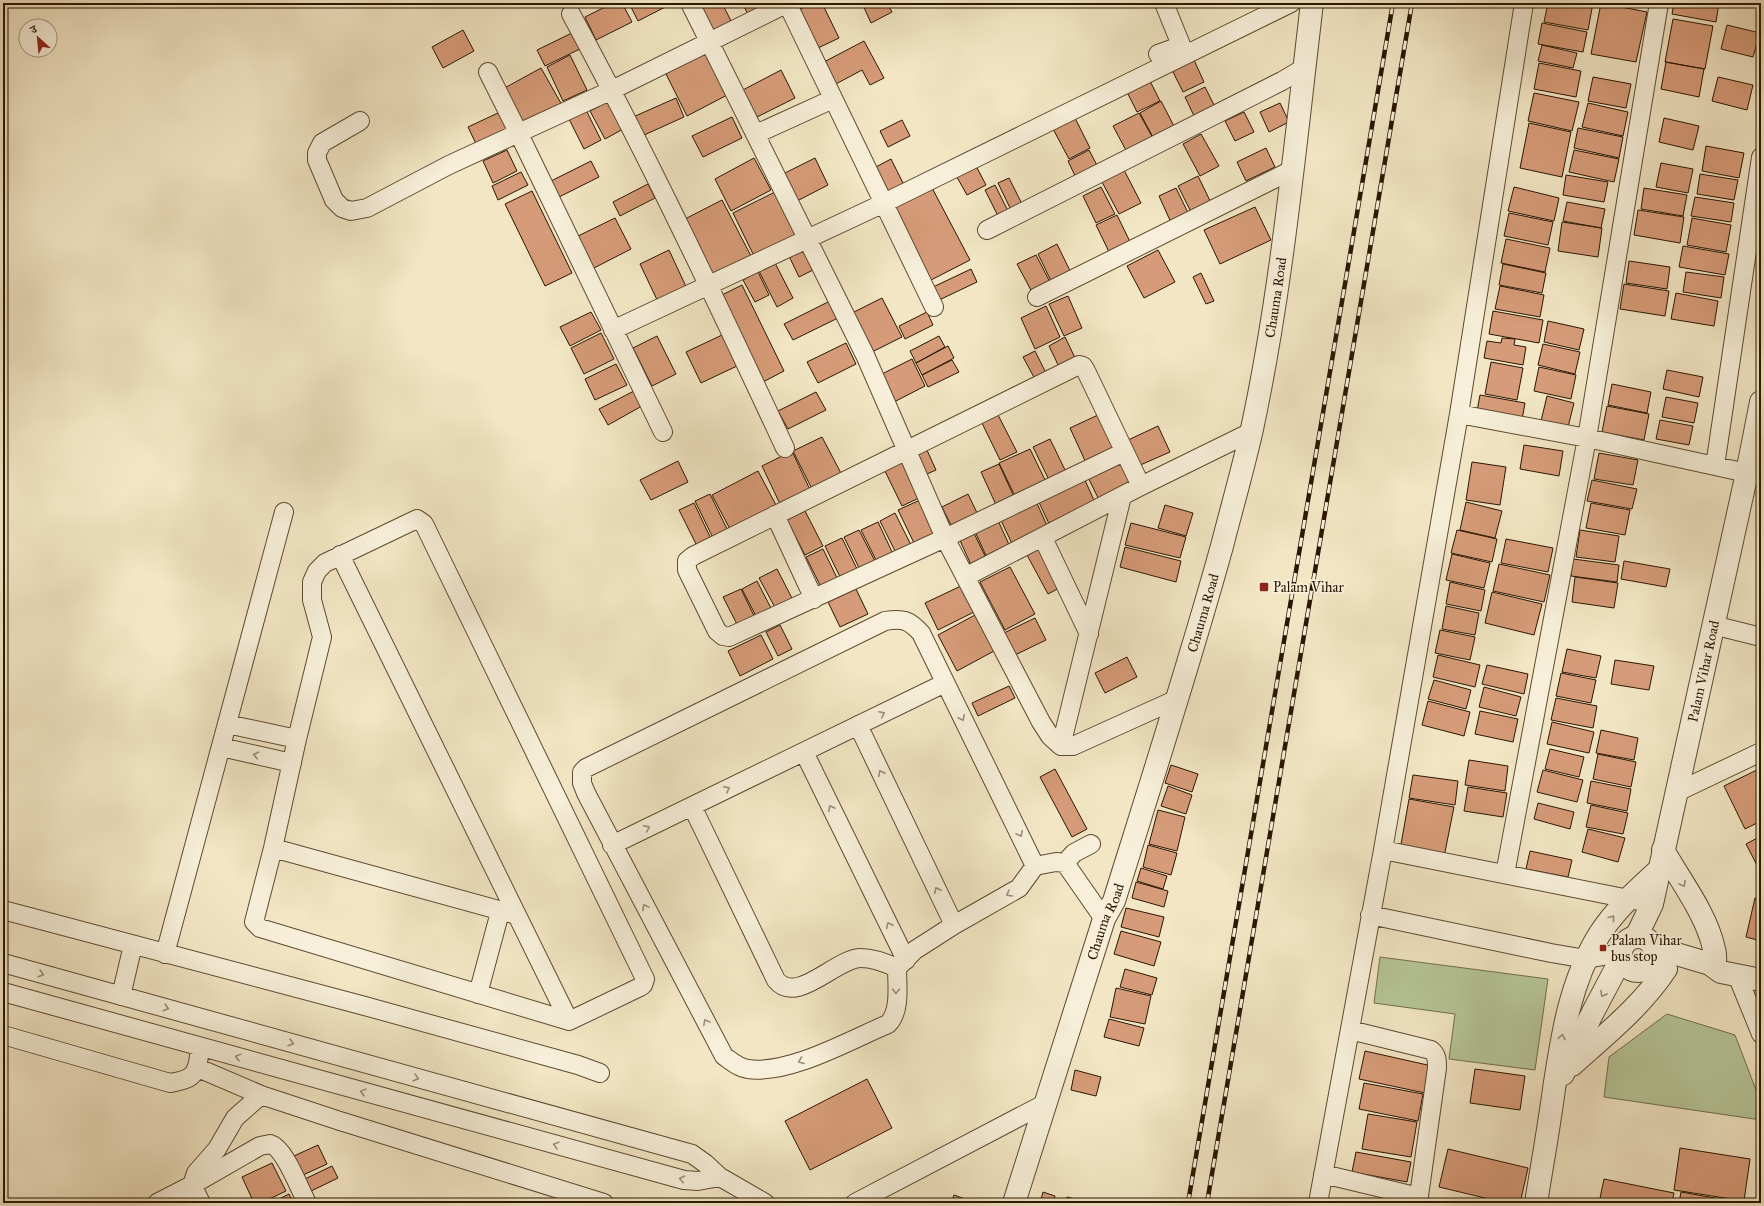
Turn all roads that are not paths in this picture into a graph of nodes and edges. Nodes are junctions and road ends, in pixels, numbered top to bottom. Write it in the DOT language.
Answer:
graph roads {
  1 [pos="690,3"];
  2 [pos="787,3"];
  3 [pos="1164,3"];
  4 [pos="1291,3"];
  5 [pos="1312,3"];
  6 [pos="1524,3"];
  7 [pos="1659,3"];
  8 [pos="572,14"];
  9 [pos="1205,33"];
  10 [pos="708,41"];
  11 [pos="1173,51"];
  12 [pos="1304,68"];
  13 [pos="488,72"];
  14 [pos="612,90"];
  15 [pos="833,99"];
  16 [pos="360,121"];
  17 [pos="519,134"];
  18 [pos="756,134"];
  19 [pos="1761,157"];
  20 [pos="1292,170"];
  21 [pos="884,203"];
  22 [pos="986,230"];
  23 [pos="808,240"];
  24 [pos="709,285"];
  25 [pos="1037,297"];
  26 [pos="934,307"];
  27 [pos="614,330"];
  28 [pos="1761,402"];
  29 [pos="1459,414"];
  30 [pos="663,432"];
  31 [pos="1251,432"];
  32 [pos="1588,438"];
  33 [pos="785,448"];
  34 [pos="906,451"];
  35 [pos="1124,452"];
  36 [pos="1715,466"];
  37 [pos="1747,473"];
  38 [pos="1141,486"];
  39 [pos="1122,496"];
  40 [pos="284,512"];
  41 [pos="775,515"];
  42 [pos="945,538"];
  43 [pos="1043,538"];
  44 [pos="340,555"];
  45 [pos="965,577"];
  46 [pos="814,599"];
  47 [pos="1713,625"];
  48 [pos="1089,634"];
  49 [pos="1761,637"];
  50 [pos="945,683"];
  51 [pos="1178,699"];
  52 [pos="227,724"];
  53 [pos="858,725"];
  54 [pos="297,739"];
  55 [pos="1061,746"];
  56 [pos="221,747"];
  57 [pos="804,752"];
  58 [pos="1761,752"];
  59 [pos="292,763"];
  60 [pos="1676,792"];
  61 [pos="692,806"];
  62 [pos="1091,844"];
  63 [pos="612,845"];
  64 [pos="273,848"];
  65 [pos="1383,850"];
  66 [pos="1661,860"];
  67 [pos="1065,863"];
  68 [pos="1035,866"];
  69 [pos="1505,874"];
  70 [pos="1628,898"];
  71 [pos="1652,904"];
  72 [pos="3,910"];
  73 [pos="500,912"];
  74 [pos="1370,914"];
  75 [pos="517,916"];
  76 [pos="1104,919"];
  77 [pos="954,925"];
  78 [pos="133,945"];
  79 [pos="165,954"];
  80 [pos="1651,955"];
  81 [pos="1621,956"];
  82 [pos="1586,959"];
  83 [pos="3,963"];
  84 [pos="901,964"];
  85 [pos="1724,971"];
  86 [pos="1761,980"];
  87 [pos="3,992"];
  88 [pos="478,994"];
  89 [pos="121,996"];
  90 [pos="569,1021"];
  91 [pos="1350,1030"];
  92 [pos="1761,1034"];
  93 [pos="3,1035"];
  94 [pos="200,1047"];
  95 [pos="198,1068"];
  96 [pos="600,1073"];
  97 [pos="1559,1081"];
  98 [pos="261,1095"];
  99 [pos="1046,1104"];
  100 [pos="1323,1174"];
  101 [pos="720,1177"];
  102 [pos="192,1185"];
  103 [pos="1419,1200"];
  104 [pos="157,1203"];
  105 [pos="201,1203"];
  106 [pos="307,1203"];
  107 [pos="604,1203"];
  108 [pos="765,1203"];
  109 [pos="855,1203"];
  110 [pos="1014,1203"];
  111 [pos="1318,1203"];
  112 [pos="1536,1203"];
  1 -- 10 [label="street"];
  2 -- 10 [label="street"];
  2 -- 15 [label="street"];
  3 -- 11 [label="street"];
  4 -- 11 [label="street"];
  5 -- 12 [label="street, Chauma Road"];
  6 -- 29 [label="street"];
  7 -- 32 [label="street"];
  8 -- 14 [label="street"];
  9 -- 11 [label="street"];
  10 -- 14 [label="street"];
  10 -- 18 [label="street"];
  11 -- 21 [label="street"];
  12 -- 20 [label="street, Chauma Road"];
  12 -- 22 [label="street"];
  13 -- 17 [label="street"];
  14 -- 17 [label="street"];
  14 -- 24 [label="street"];
  15 -- 18 [label="street"];
  15 -- 21 [label="street"];
  16 -- 17 [label="street"];
  17 -- 27 [label="street"];
  18 -- 23 [label="street"];
  19 -- 36 [label="street"];
  20 -- 25 [label="street"];
  20 -- 31 [label="street, Chauma Road"];
  21 -- 23 [label="street"];
  21 -- 26 [label="street"];
  23 -- 24 [label="street"];
  23 -- 34 [label="street"];
  24 -- 27 [label="street"];
  24 -- 33 [label="street"];
  27 -- 30 [label="street"];
  28 -- 37 [label="street, Palam Vihar Road"];
  29 -- 32 [label="street"];
  29 -- 65 [label="street"];
  31 -- 38 [label="street"];
  31 -- 51 [label="street, Chauma Road"];
  32 -- 36 [label="street"];
  32 -- 69 [label="street"];
  34 -- 35 [label="street"];
  34 -- 41 [label="street"];
  34 -- 42 [label="street"];
  35 -- 38 [label="street"];
  35 -- 42 [label="street"];
  36 -- 37 [label="street"];
  37 -- 47 [label="street, Palam Vihar Road"];
  38 -- 39 [label="street"];
  39 -- 43 [label="street"];
  39 -- 48 [label="street"];
  40 -- 52 [label="street"];
  41 -- 46 [label="street"];
  41 -- 46 [label="street"];
  42 -- 45 [label="street"];
  42 -- 46 [label="street"];
  43 -- 45 [label="street"];
  43 -- 48 [label="street"];
  44 -- 54 [label="street"];
  44 -- 75 [label="street"];
  44 -- 90 [label="street"];
  45 -- 55 [label="street"];
  47 -- 49 [label="street"];
  47 -- 60 [label="street, Palam Vihar Road"];
  48 -- 55 [label="street"];
  53 -- 50 [label="street, one-way"];
  50 -- 63 [label="street"];
  50 -- 68 [label="street, one-way"];
  51 -- 55 [label="street"];
  51 -- 76 [label="street, Chauma Road"];
  52 -- 54 [label="street"];
  52 -- 56 [label="street"];
  53 -- 57 [label="street"];
  77 -- 53 [label="street, one-way"];
  54 -- 59 [label="street"];
  59 -- 56 [label="street, one-way"];
  56 -- 79 [label="street"];
  61 -- 57 [label="street, one-way"];
  84 -- 57 [label="street, one-way"];
  58 -- 60 [label="street"];
  59 -- 64 [label="street"];
  60 -- 66 [label="street, Palam Vihar Road"];
  63 -- 61 [label="street, one-way"];
  61 -- 84 [label="street"];
  62 -- 67 [label="street"];
  84 -- 63 [label="street, one-way"];
  64 -- 73 [label="street"];
  64 -- 88 [label="street"];
  65 -- 69 [label="street"];
  65 -- 74 [label="street"];
  66 -- 70 [label="street"];
  66 -- 71 [label="street, Palam Vihar Road"];
  66 -- 85 [label="street, one-way"];
  67 -- 68 [label="street"];
  67 -- 76 [label="street"];
  68 -- 77 [label="street, one-way"];
  69 -- 70 [label="street"];
  70 -- 71 [label="street"];
  82 -- 70 [label="street, one-way"];
  71 -- 80 [label="street, Palam Vihar Road"];
  72 -- 78 [label="street"];
  73 -- 75 [label="street"];
  73 -- 88 [label="street"];
  74 -- 82 [label="street"];
  74 -- 91 [label="street"];
  75 -- 90 [label="street"];
  76 -- 99 [label="street, Chauma Road"];
  77 -- 84 [label="street"];
  78 -- 79 [label="street"];
  78 -- 89 [label="street"];
  79 -- 96 [label="street"];
  80 -- 81 [label="street"];
  80 -- 81 [label="street"];
  80 -- 85 [label="street"];
  80 -- 97 [label="street"];
  81 -- 82 [label="street"];
  81 -- 97 [label="street, one-way"];
  97 -- 82 [label="street, one-way"];
  83 -- 89 [label="street, one-way"];
  85 -- 86 [label="street"];
  85 -- 92 [label="street"];
  87 -- 94 [label="street"];
  88 -- 90 [label="street"];
  89 -- 101 [label="street, one-way"];
  91 -- 100 [label="street"];
  91 -- 103 [label="street"];
  93 -- 95 [label="street"];
  94 -- 95 [label="street"];
  101 -- 94 [label="street, one-way"];
  95 -- 98 [label="street"];
  97 -- 112 [label="street"];
  98 -- 102 [label="street"];
  98 -- 107 [label="street"];
  99 -- 109 [label="street"];
  99 -- 110 [label="street, Chauma Road"];
  100 -- 103 [label="street"];
  100 -- 111 [label="street"];
  101 -- 108 [label="street"];
  102 -- 104 [label="street"];
  102 -- 105 [label="street"];
  102 -- 106 [label="street"];
}
